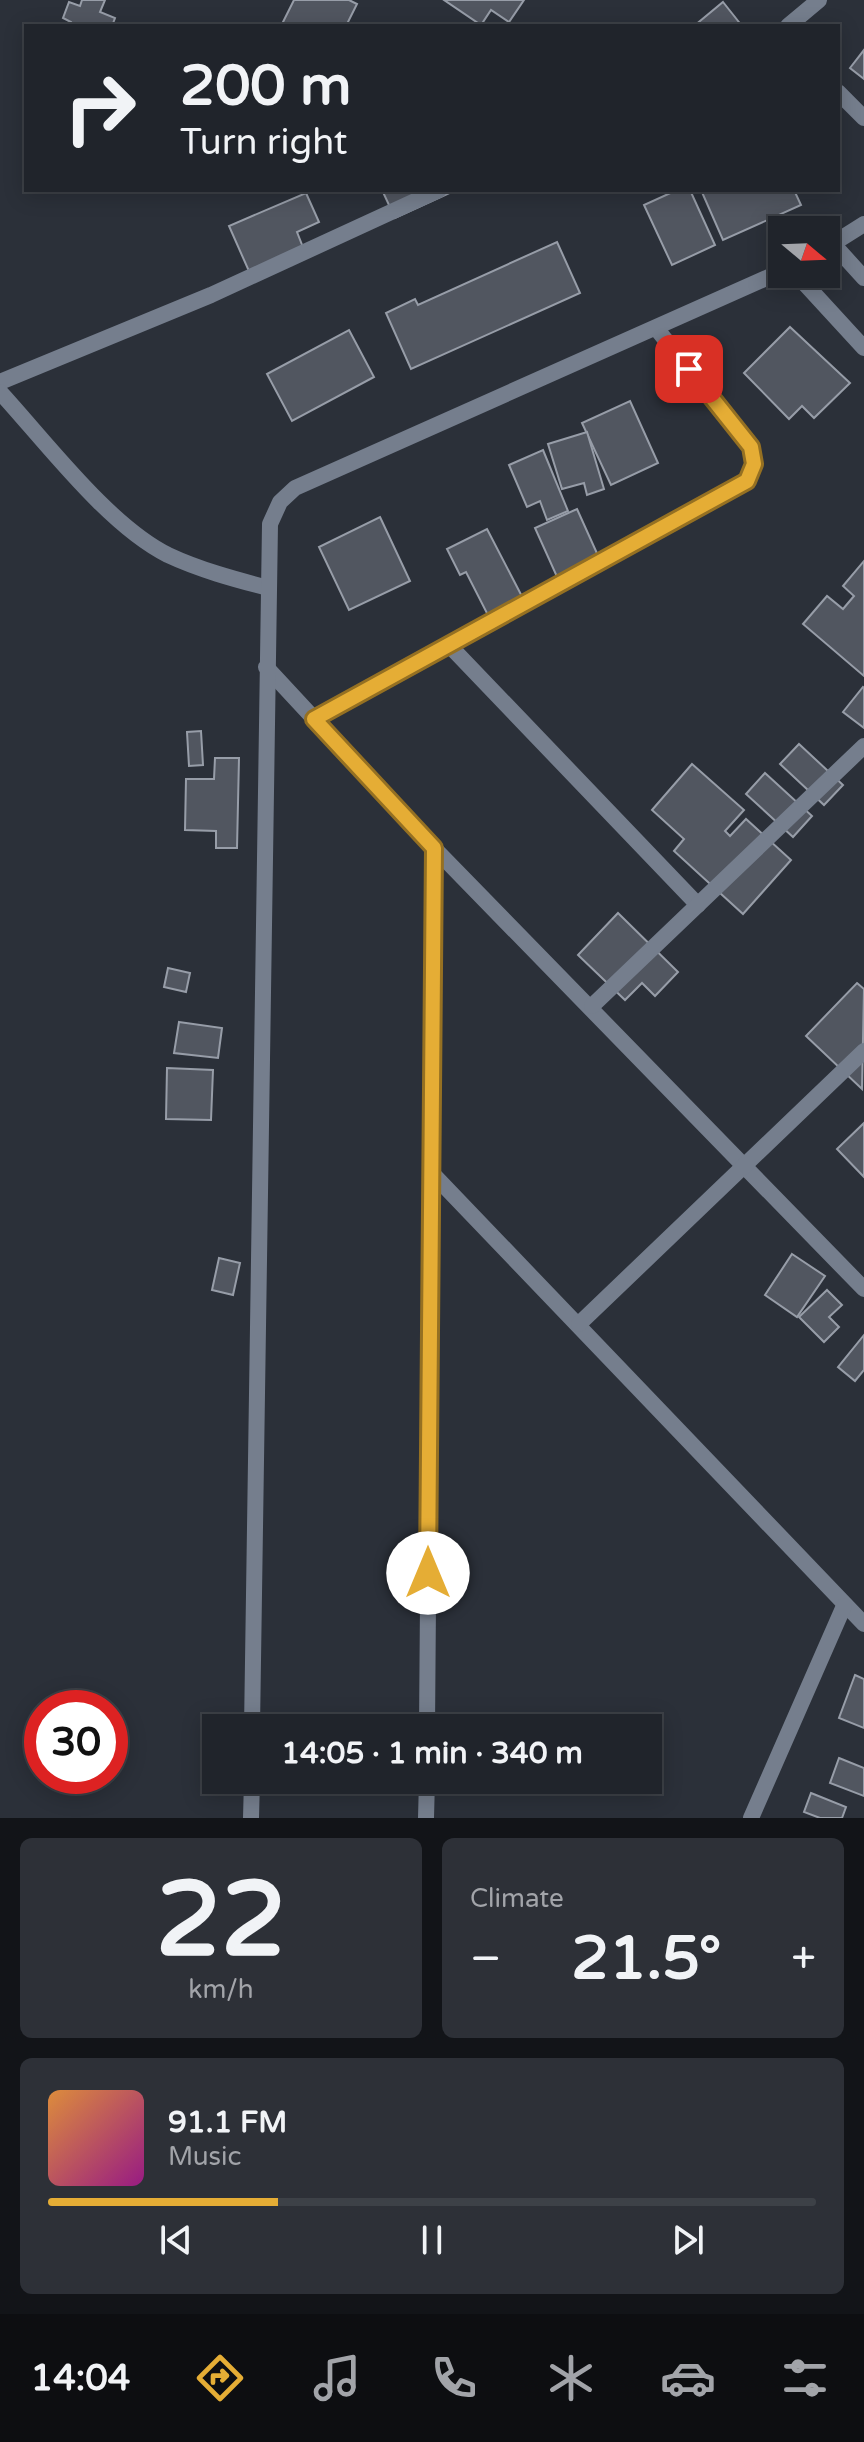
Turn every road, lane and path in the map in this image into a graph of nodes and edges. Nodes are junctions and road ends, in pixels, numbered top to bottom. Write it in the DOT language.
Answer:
graph roads {
  1 [pos="819,0"];
  2 [pos="790,24"];
  3 [pos="840,94"];
  4 [pos="864,118"];
  5 [pos="435,192"];
  6 [pos="864,224"];
  7 [pos="840,240"];
  8 [pos="840,255"];
  9 [pos="768,277"];
  10 [pos="864,278"];
  11 [pos="809,288"];
  12 [pos="656,328"];
  13 [pos="864,348"];
  14 [pos="0,382"];
  15 [pos="0,392"];
  16 [pos="268,588"];
  17 [pos="448,644"];
  18 [pos="266,667"];
  19 [pos="314,719"];
  20 [pos="864,746"];
  21 [pos="434,848"];
  22 [pos="698,905"];
  23 [pos="592,1006"];
  24 [pos="864,1051"];
  25 [pos="745,1168"];
  26 [pos="430,1171"];
  27 [pos="864,1289"];
  28 [pos="579,1324"];
  29 [pos="844,1606"];
  30 [pos="864,1624"];
  31 [pos="252,1714"];
  32 [pos="427,1714"];
  33 [pos="252,1794"];
  34 [pos="427,1794"];
  35 [pos="251,1818"];
  36 [pos="426,1818"];
  37 [pos="751,1818"];
  1 -- 2 [label="street"];
  3 -- 4 [label="street"];
  5 -- 14 [label="street"];
  6 -- 7 [label="street"];
  8 -- 10 [label="street"];
  9 -- 12 [label="street"];
  11 -- 13 [label="street"];
  12 -- 16 [label="street"];
  12 -- 17 [label="street"];
  15 -- 16 [label="street"];
  16 -- 18 [label="street"];
  17 -- 19 [label="street"];
  17 -- 22 [label="street"];
  18 -- 19 [label="street"];
  18 -- 31 [label="street"];
  19 -- 21 [label="street"];
  20 -- 22 [label="street"];
  21 -- 23 [label="street"];
  21 -- 26 [label="street"];
  22 -- 23 [label="street"];
  23 -- 25 [label="street"];
  24 -- 25 [label="street"];
  25 -- 27 [label="street"];
  25 -- 28 [label="street"];
  26 -- 28 [label="street"];
  26 -- 32 [label="street"];
  28 -- 29 [label="street"];
  29 -- 30 [label="street"];
  29 -- 37 [label="street"];
  33 -- 35 [label="street"];
  34 -- 36 [label="street"];
}
